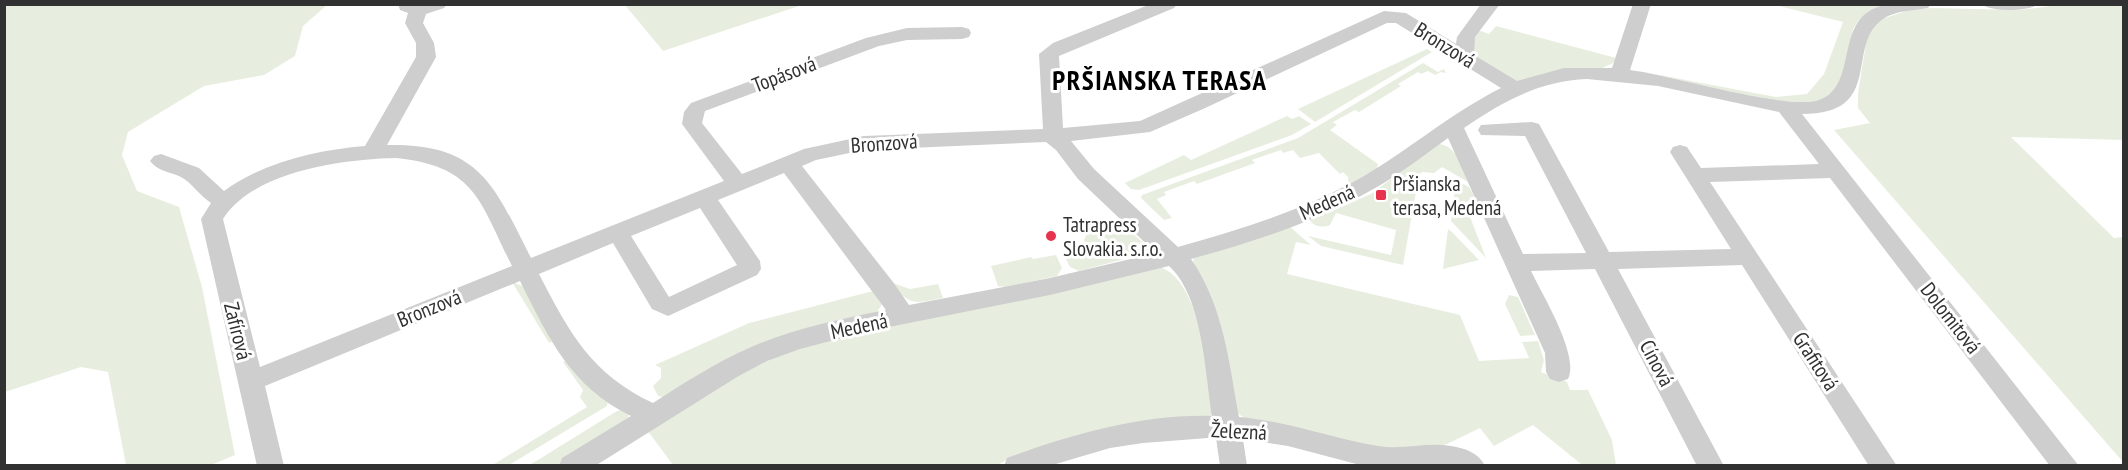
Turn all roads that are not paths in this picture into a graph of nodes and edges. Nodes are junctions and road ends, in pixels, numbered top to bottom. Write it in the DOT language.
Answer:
graph roads {
  1 [pos="1168,4"];
  2 [pos="1380,4"];
  3 [pos="1491,4"];
  4 [pos="1642,4"];
  5 [pos="1922,4"];
  6 [pos="1991,4"];
  7 [pos="2030,4"];
  8 [pos="421,7"];
  9 [pos="1400,17"];
  10 [pos="962,33"];
  11 [pos="1464,57"];
  12 [pos="1619,75"];
  13 [pos="1517,90"];
  14 [pos="1785,106"];
  15 [pos="1453,126"];
  16 [pos="1488,130"];
  17 [pos="1052,136"];
  18 [pos="372,152"];
  19 [pos="1680,152"];
  20 [pos="161,161"];
  21 [pos="788,163"];
  22 [pos="1836,171"];
  23 [pos="1695,175"];
  24 [pos="737,183"];
  25 [pos="704,197"];
  26 [pos="225,201"];
  27 [pos="618,232"];
  28 [pos="1173,255"];
  29 [pos="1749,257"];
  30 [pos="1602,261"];
  31 [pos="1516,263"];
  32 [pos="525,269"];
  33 [pos="903,316"];
  34 [pos="1559,372"];
  35 [pos="251,381"];
  36 [pos="654,415"];
  37 [pos="1227,427"];
  38 [pos="1467,462"];
  39 [pos="271,465"];
  40 [pos="572,465"];
  41 [pos="1017,465"];
  42 [pos="1234,465"];
  43 [pos="1711,465"];
  44 [pos="1884,465"];
  45 [pos="2066,465"];
  1 -- 17 [label="street"];
  2 -- 9 [label="street"];
  3 -- 11 [label="street"];
  4 -- 12 [label="street"];
  5 -- 14 [label="street, Medená"];
  6 -- 7 [label="street"];
  8 -- 18 [label="street"];
  9 -- 11 [label="street, Bronzová"];
  9 -- 17 [label="street, Bronzová"];
  10 -- 24 [label="street, Topásová"];
  11 -- 13 [label="street, Bronzová"];
  12 -- 13 [label="street, Medená"];
  12 -- 14 [label="street, Medená"];
  13 -- 15 [label="street, Medená"];
  14 -- 22 [label="street, Dolomitová"];
  15 -- 28 [label="street, Medená"];
  15 -- 31 [label="street"];
  16 -- 30 [label="street, Cínová"];
  17 -- 21 [label="street, Bronzová"];
  17 -- 28 [label="street"];
  18 -- 26 [label="street"];
  18 -- 32 [label="street"];
  19 -- 23 [label="street, Grafitová"];
  20 -- 26 [label="street"];
  21 -- 24 [label="street, Bronzová"];
  21 -- 33 [label="street"];
  22 -- 23 [label="street"];
  22 -- 45 [label="street, Dolomitová"];
  23 -- 29 [label="street, Grafitová"];
  24 -- 25 [label="street, Bronzová"];
  25 -- 27 [label="street, Bronzová"];
  25 -- 27 [label="street"];
  26 -- 35 [label="street, Zafírová"];
  27 -- 32 [label="street, Bronzová"];
  28 -- 33 [label="street, Medená"];
  28 -- 37 [label="street"];
  29 -- 30 [label="street"];
  29 -- 44 [label="street, Grafitová"];
  30 -- 31 [label="street"];
  30 -- 43 [label="street, Cínová"];
  31 -- 34 [label="street"];
  32 -- 35 [label="street, Bronzová"];
  32 -- 36 [label="street"];
  33 -- 36 [label="street, Medená"];
  35 -- 39 [label="street, Zafírová"];
  36 -- 40 [label="street, Medená"];
  37 -- 38 [label="street, Železná"];
  37 -- 41 [label="street, Železná"];
  37 -- 42 [label="street"];
}
